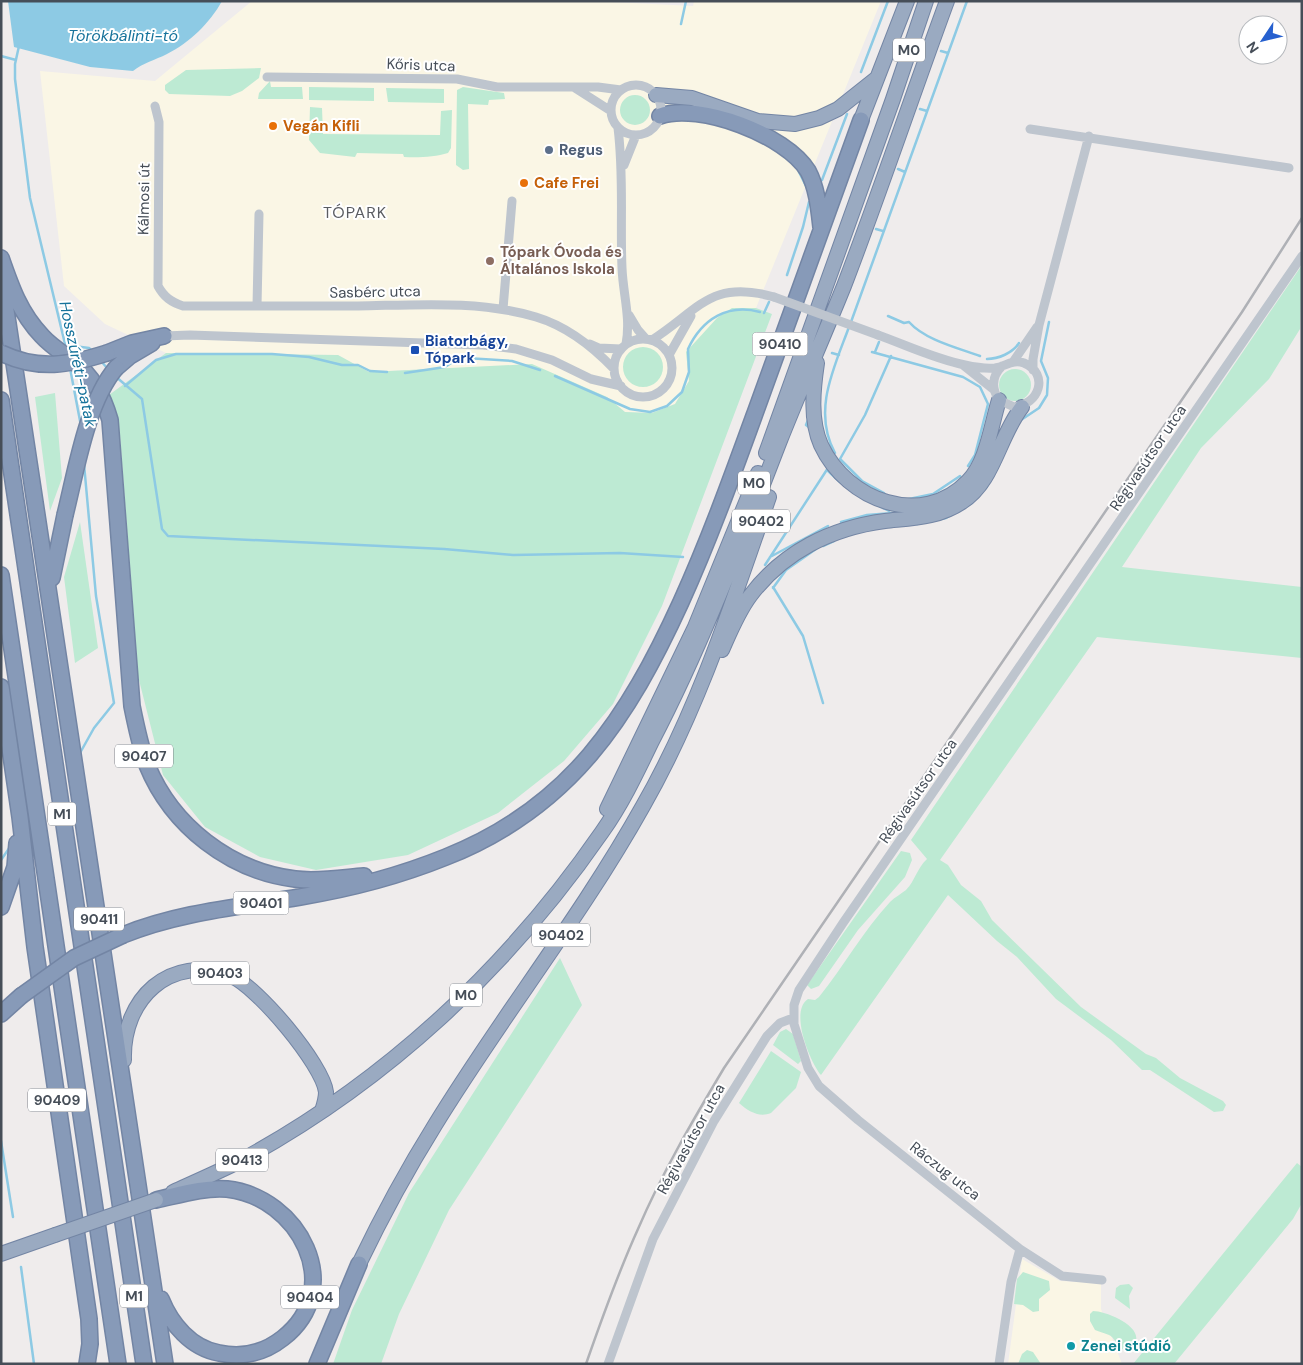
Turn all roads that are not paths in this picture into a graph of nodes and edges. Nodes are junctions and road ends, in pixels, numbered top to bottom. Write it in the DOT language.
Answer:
graph roads {
  1 [pos="907,1"];
  2 [pos="926,1"];
  3 [pos="947,1"];
  4 [pos="266,77"];
  5 [pos="876,78"];
  6 [pos="575,88"];
  7 [pos="621,90"];
  8 [pos="656,96"];
  9 [pos="155,106"];
  10 [pos="610,110"];
  11 [pos="660,116"];
  12 [pos="861,120"];
  13 [pos="618,128"];
  14 [pos="1030,129"];
  15 [pos="636,135"];
  16 [pos="1090,136"];
  17 [pos="623,168"];
  18 [pos="1289,168"];
  19 [pos="512,201"];
  20 [pos="259,214"];
  21 [pos="822,230"];
  22 [pos="1302,256"];
  23 [pos="1,258"];
  24 [pos="1,277"];
  25 [pos="162,293"];
  26 [pos="257,306"];
  27 [pos="503,308"];
  28 [pos="693,312"];
  29 [pos="628,314"];
  30 [pos="1039,324"];
  31 [pos="164,336"];
  32 [pos="649,340"];
  33 [pos="821,340"];
  34 [pos="585,342"];
  35 [pos="624,347"];
  36 [pos="1,353"];
  37 [pos="669,355"];
  38 [pos="1013,362"];
  39 [pos="812,363"];
  40 [pos="963,365"];
  41 [pos="1002,366"];
  42 [pos="614,369"];
  43 [pos="1033,370"];
  44 [pos="621,386"];
  45 [pos="996,394"];
  46 [pos="1,400"];
  47 [pos="1022,407"];
  48 [pos="1,575"];
  49 [pos="50,592"];
  50 [pos="653,662"];
  51 [pos="703,678"];
  52 [pos="1,686"];
  53 [pos="16,790"];
  54 [pos="585,854"];
  55 [pos="400,874"];
  56 [pos="1,907"];
  57 [pos="1,1014"];
  58 [pos="793,1018"];
  59 [pos="125,1090"];
  60 [pos="322,1111"];
  61 [pos="156,1200"];
  62 [pos="55,1234"];
  63 [pos="1,1245"];
  64 [pos="1020,1249"];
  65 [pos="1,1254"];
  66 [pos="358,1264"];
  67 [pos="152,1276"];
  68 [pos="1102,1280"];
  69 [pos="87,1364"];
  70 [pos="118,1364"];
  71 [pos="144,1364"];
  72 [pos="165,1364"];
  73 [pos="317,1364"];
  74 [pos="608,1364"];
  75 [pos="999,1364"];
  1 -- 5 [label="highway, 90410"];
  2 -- 54 [label="highway, M0"];
  3 -- 33 [label="highway, M0"];
  4 -- 6 [label="street, Kőris utca"];
  5 -- 8 [label="highway"];
  5 -- 12 [label="highway, 90410"];
  6 -- 7 [label="street, Kőris utca"];
  6 -- 10 [label="street"];
  7 -- 8 [label="street"];
  7 -- 10 [label="street"];
  8 -- 11 [label="street"];
  9 -- 25 [label="street, Kálmosi út"];
  10 -- 13 [label="street"];
  11 -- 15 [label="street"];
  11 -- 21 [label="highway"];
  12 -- 21 [label="highway, 90410"];
  13 -- 15 [label="street"];
  13 -- 17 [label="street"];
  14 -- 16 [label="street"];
  15 -- 17 [label="street"];
  16 -- 18 [label="street"];
  16 -- 30 [label="street"];
  17 -- 29 [label="street"];
  19 -- 27 [label="street"];
  20 -- 26 [label="street"];
  21 -- 50 [label="highway, 90410"];
  22 -- 58 [label="street, Régivasútsor utca"];
  23 -- 55 [label="highway, 90407"];
  24 -- 49 [label="highway, 90411"];
  25 -- 26 [label="street, Sasbérc utca"];
  26 -- 27 [label="street, Sasbérc utca"];
  27 -- 34 [label="street, Sasbérc utca"];
  28 -- 32 [label="street"];
  28 -- 37 [label="street"];
  28 -- 40 [label="street, bridge"];
  29 -- 32 [label="street"];
  29 -- 35 [label="street"];
  30 -- 38 [label="street"];
  30 -- 43 [label="street"];
  31 -- 36 [label="highway, bridge"];
  31 -- 44 [label="street"];
  31 -- 49 [label="highway, bridge"];
  32 -- 35 [label="street"];
  32 -- 37 [label="street"];
  33 -- 39 [label="highway, M0"];
  33 -- 45 [label="highway"];
  34 -- 35 [label="street, Sasbérc utca"];
  34 -- 42 [label="street, Sasbérc utca"];
  35 -- 42 [label="street"];
  37 -- 44 [label="street"];
  38 -- 41 [label="street"];
  38 -- 43 [label="street"];
  39 -- 51 [label="highway, 90402"];
  39 -- 54 [label="highway, M0"];
  40 -- 41 [label="street"];
  40 -- 45 [label="street"];
  41 -- 45 [label="street"];
  42 -- 44 [label="street"];
  43 -- 47 [label="street"];
  45 -- 47 [label="street"];
  46 -- 71 [label="highway, M1"];
  47 -- 51 [label="highway"];
  48 -- 70 [label="highway, M1"];
  49 -- 59 [label="highway, 90411"];
  50 -- 55 [label="highway, 90401"];
  51 -- 66 [label="highway, 90402"];
  52 -- 53 [label="highway, 90409"];
  53 -- 56 [label="highway"];
  53 -- 69 [label="highway, 90409"];
  54 -- 60 [label="highway, M0"];
  55 -- 57 [label="highway, 90401, bridge"];
  58 -- 64 [label="street, Ráczug utca"];
  58 -- 74 [label="street, Régivasútsor utca"];
  59 -- 60 [label="highway, 90403"];
  59 -- 67 [label="highway, 90411"];
  60 -- 61 [label="highway, 90413"];
  61 -- 62 [label="highway, 90413, bridge"];
  61 -- 67 [label="highway, 90404"];
  62 -- 63 [label="highway, 90413"];
  62 -- 65 [label="highway"];
  64 -- 68 [label="street, Ráczug utca"];
  64 -- 75 [label="street"];
  66 -- 73 [label="highway, 90402"];
  67 -- 72 [label="highway, 90411"];
}
